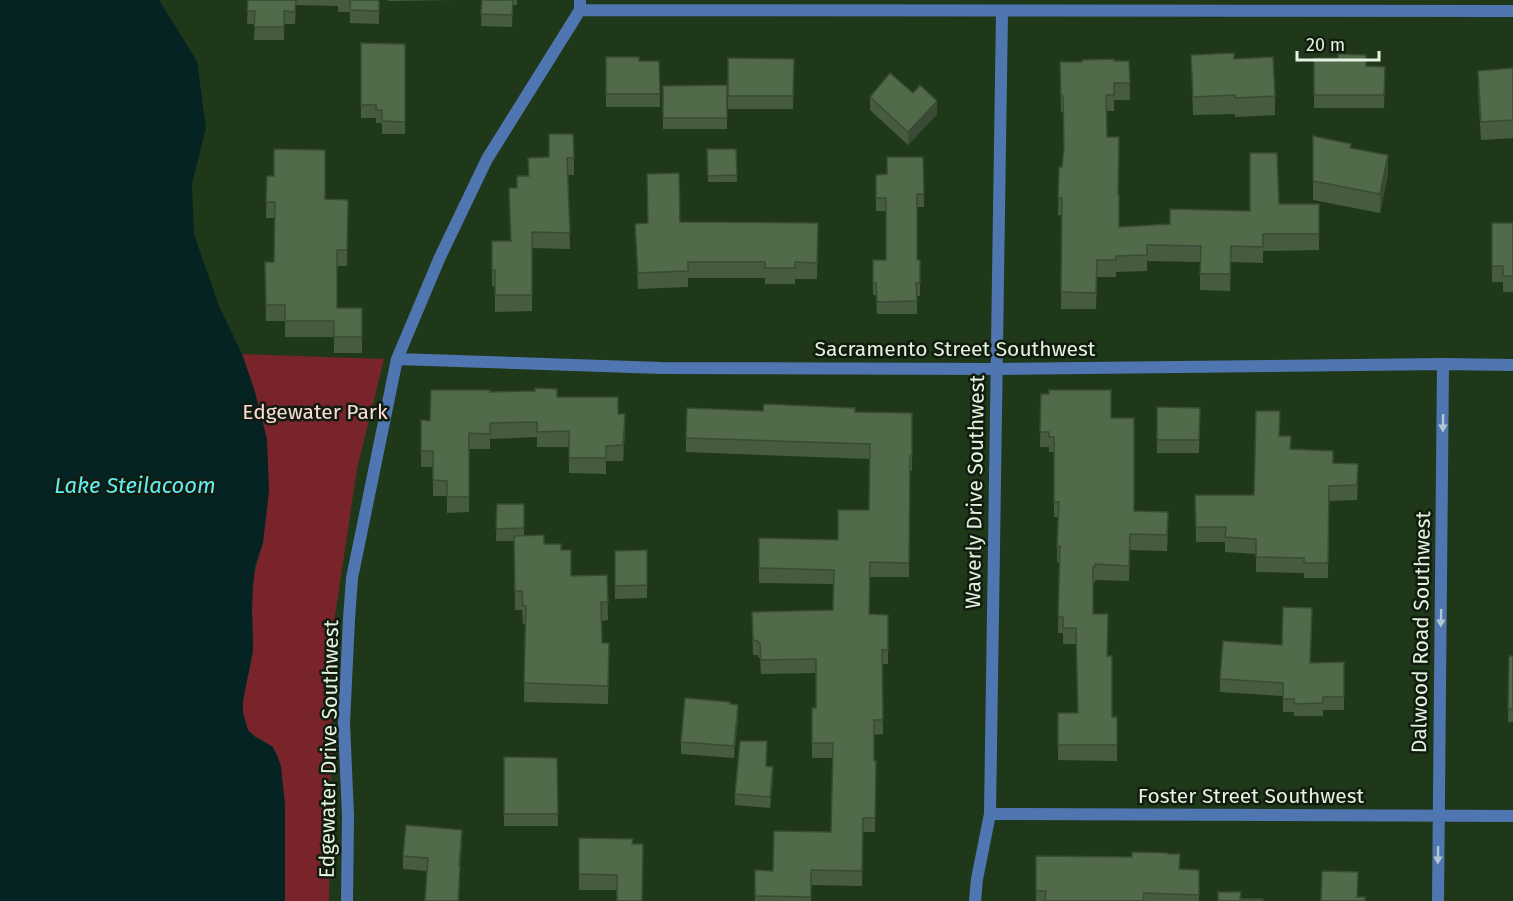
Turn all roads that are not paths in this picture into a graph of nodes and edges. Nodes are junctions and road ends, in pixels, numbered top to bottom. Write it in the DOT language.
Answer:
graph roads {
  1 [pos="580,5"];
  2 [pos="1002,11"];
  3 [pos="1513,11"];
  4 [pos="397,359"];
  5 [pos="1443,364"];
  6 [pos="1513,365"];
  7 [pos="997,369"];
  8 [pos="990,814"];
  9 [pos="1438,816"];
  10 [pos="1513,816"];
  11 [pos="347,901"];
  12 [pos="975,901"];
  13 [pos="1438,901"];
  1 -- 2 [label="street"];
  1 -- 4 [label="street, Edgewater Drive Southwest"];
  2 -- 3 [label="street"];
  2 -- 7 [label="street, Waverly Drive Southwest"];
  4 -- 7 [label="street, Sacramento Street Southwest"];
  4 -- 11 [label="street, Edgewater Drive Southwest"];
  5 -- 6 [label="street, Sacramento Street Southwest"];
  5 -- 7 [label="street, Sacramento Street Southwest"];
  5 -- 9 [label="street, Dalwood Road Southwest, one-way"];
  7 -- 8 [label="street, Waverly Drive Southwest"];
  8 -- 9 [label="street, Foster Street Southwest"];
  8 -- 12 [label="street, Waverly Drive Southwest"];
  9 -- 10 [label="street, Foster Street Southwest"];
  9 -- 13 [label="street, Dalwood Road Southwest, one-way"];
}
